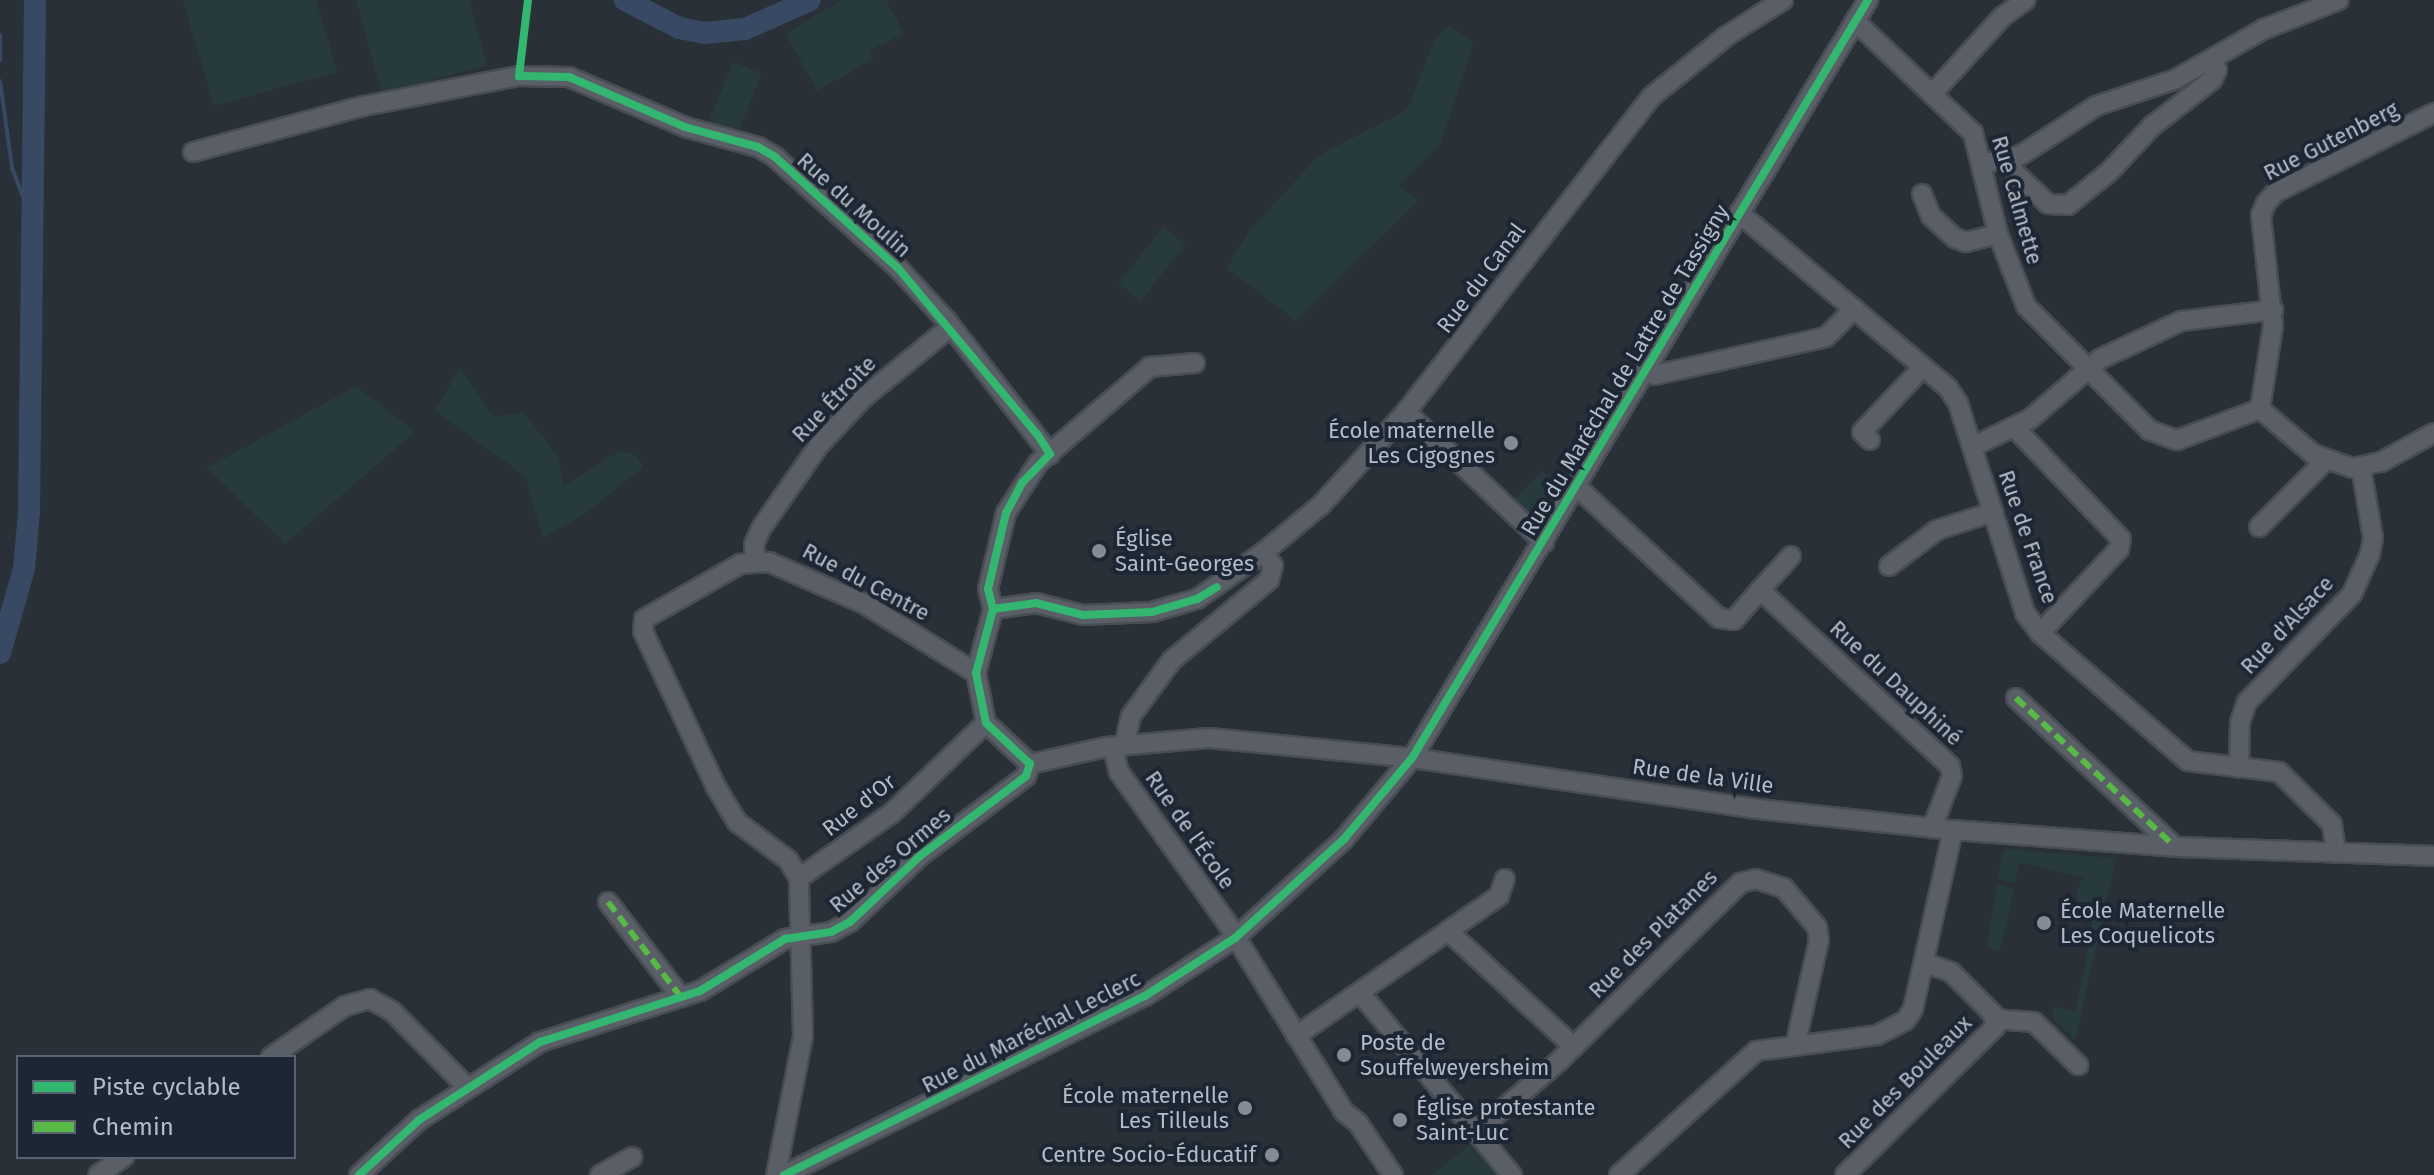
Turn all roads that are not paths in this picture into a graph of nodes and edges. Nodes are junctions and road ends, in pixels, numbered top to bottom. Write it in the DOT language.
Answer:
graph roads {
  1 [pos="1783,0"];
  2 [pos="1868,0"];
  3 [pos="2025,0"];
  4 [pos="2339,0"];
  5 [pos="1855,21"];
  6 [pos="2212,59"];
  7 [pos="2140,93"];
  8 [pos="1932,94"];
  9 [pos="2434,113"];
  10 [pos="2152,126"];
  11 [pos="193,152"];
  12 [pos="2009,159"];
  13 [pos="1981,164"];
  14 [pos="1922,194"];
  15 [pos="1739,213"];
  16 [pos="1998,234"];
  17 [pos="1854,309"];
  18 [pos="2273,310"];
  19 [pos="949,328"];
  20 [pos="1195,363"];
  21 [pos="1923,367"];
  22 [pos="2088,367"];
  23 [pos="1645,372"];
  24 [pos="2260,409"];
  25 [pos="1406,412"];
  26 [pos="2015,428"];
  27 [pos="2434,433"];
  28 [pos="1870,440"];
  29 [pos="1972,447"];
  30 [pos="1050,454"];
  31 [pos="2325,461"];
  32 [pos="2361,467"];
  33 [pos="1577,487"];
  34 [pos="1993,512"];
  35 [pos="2259,527"];
  36 [pos="1544,542"];
  37 [pos="1264,552"];
  38 [pos="1791,556"];
  39 [pos="755,561"];
  40 [pos="1889,566"];
  41 [pos="1760,590"];
  42 [pos="993,609"];
  43 [pos="2040,633"];
  44 [pos="976,673"];
  45 [pos="2016,698"];
  46 [pos="986,723"];
  47 [pos="1118,746"];
  48 [pos="1412,758"];
  49 [pos="1030,764"];
  50 [pos="2239,768"];
  51 [pos="1932,828"];
  52 [pos="1953,830"];
  53 [pos="2174,846"];
  54 [pos="2336,853"];
  55 [pos="2434,856"];
  56 [pos="799,878"];
  57 [pos="1505,879"];
  58 [pos="608,902"];
  59 [pos="1448,931"];
  60 [pos="800,936"];
  61 [pos="1235,938"];
  62 [pos="1925,963"];
  63 [pos="1361,994"];
  64 [pos="681,997"];
  65 [pos="1994,1019"];
  66 [pos="1296,1036"];
  67 [pos="1796,1042"];
  68 [pos="1573,1046"];
  69 [pos="274,1055"];
  70 [pos="2078,1065"];
  71 [pos="467,1087"];
  72 [pos="1476,1132"];
  73 [pos="632,1157"];
  74 [pos="121,1159"];
  75 [pos="1621,1174"];
  76 [pos="98,1175"];
  77 [pos="359,1175"];
  78 [pos="600,1175"];
  79 [pos="776,1175"];
  80 [pos="784,1175"];
  81 [pos="1393,1175"];
  82 [pos="1512,1175"];
  83 [pos="1845,1175"];
  1 -- 25 [label="street, Rue du Canal"];
  2 -- 5 [label="street, Rue du Maréchal de Lattre de Tassigny"];
  3 -- 8 [label="street"];
  4 -- 6 [label="street"];
  5 -- 8 [label="street, Rue Calmette"];
  5 -- 15 [label="street, Rue du Maréchal de Lattre de Tassigny"];
  6 -- 7 [label="street"];
  6 -- 10 [label="street"];
  7 -- 10 [label="street"];
  7 -- 12 [label="street"];
  8 -- 13 [label="street, Rue Calmette"];
  9 -- 18 [label="street, Rue Gutenberg"];
  10 -- 12 [label="street"];
  11 -- 19 [label="street, Rue du Moulin"];
  12 -- 13 [label="street"];
  13 -- 16 [label="street, Rue Calmette"];
  14 -- 16 [label="street"];
  15 -- 17 [label="street, Rue de France"];
  15 -- 23 [label="street, Rue du Maréchal de Lattre de Tassigny"];
  16 -- 22 [label="street, Rue Calmette"];
  17 -- 21 [label="street, Rue de France"];
  17 -- 23 [label="street"];
  18 -- 22 [label="street"];
  18 -- 24 [label="street, Rue Gutenberg"];
  19 -- 30 [label="street, Rue du Moulin"];
  19 -- 39 [label="street, Rue Étroite"];
  20 -- 30 [label="street"];
  21 -- 28 [label="street"];
  21 -- 29 [label="street, Rue de France"];
  22 -- 24 [label="street, Rue Calmette"];
  22 -- 26 [label="street"];
  23 -- 33 [label="street, Rue du Maréchal de Lattre de Tassigny"];
  24 -- 31 [label="street"];
  25 -- 36 [label="street"];
  25 -- 37 [label="street, Rue du Canal"];
  26 -- 29 [label="street"];
  26 -- 43 [label="street"];
  27 -- 32 [label="street"];
  29 -- 34 [label="street, Rue de France"];
  30 -- 42 [label="street"];
  31 -- 32 [label="street"];
  31 -- 35 [label="street"];
  32 -- 50 [label="street, Rue d'Alsace"];
  33 -- 36 [label="street, Rue du Maréchal de Lattre de Tassigny"];
  33 -- 41 [label="street"];
  34 -- 40 [label="street"];
  34 -- 43 [label="street, Rue de France"];
  36 -- 48 [label="street, Rue du Maréchal de Lattre de Tassigny"];
  37 -- 42 [label="street, Rue du Canal"];
  37 -- 47 [label="street"];
  38 -- 41 [label="street"];
  39 -- 44 [label="street, Rue du Centre"];
  39 -- 56 [label="street"];
  41 -- 51 [label="street, Rue du Dauphiné"];
  42 -- 44 [label="street"];
  43 -- 50 [label="street, Rue de France"];
  44 -- 46 [label="street"];
  45 -- 53 [label="street"];
  46 -- 49 [label="street"];
  46 -- 56 [label="street, Rue d'Or"];
  47 -- 48 [label="street, Rue de la Ville"];
  47 -- 49 [label="street, Rue de la Ville"];
  47 -- 61 [label="street, Rue de l'École"];
  48 -- 51 [label="street, Rue de la Ville"];
  48 -- 61 [label="street, Rue du Maréchal Leclerc"];
  49 -- 60 [label="street, Rue des Ormes"];
  50 -- 54 [label="street, Rue de France"];
  51 -- 52 [label="street, Rue de la Ville"];
  52 -- 53 [label="street, Rue de la Ville"];
  52 -- 62 [label="street"];
  53 -- 54 [label="street, Rue de la Ville"];
  54 -- 55 [label="street, Rue de la Ville"];
  56 -- 60 [label="street"];
  57 -- 59 [label="street"];
  58 -- 64 [label="street"];
  59 -- 63 [label="street"];
  59 -- 68 [label="street"];
  60 -- 64 [label="street, Rue des Ormes"];
  60 -- 79 [label="street"];
  61 -- 66 [label="street, Rue de l'École"];
  61 -- 80 [label="street, Rue du Maréchal Leclerc"];
  62 -- 65 [label="street, Rue des Bouleaux"];
  62 -- 67 [label="street"];
  63 -- 66 [label="street"];
  63 -- 72 [label="street"];
  64 -- 71 [label="street, Rue des Ormes"];
  65 -- 70 [label="street"];
  65 -- 83 [label="street, Rue des Bouleaux"];
  66 -- 81 [label="street, Rue de l'École"];
  67 -- 68 [label="street, Rue des Platanes"];
  67 -- 75 [label="street"];
  68 -- 72 [label="street, Rue des Platanes"];
  69 -- 71 [label="street"];
  71 -- 77 [label="street, Rue des Ormes"];
  72 -- 82 [label="street"];
  73 -- 78 [label="street"];
  74 -- 76 [label="street"];
}
